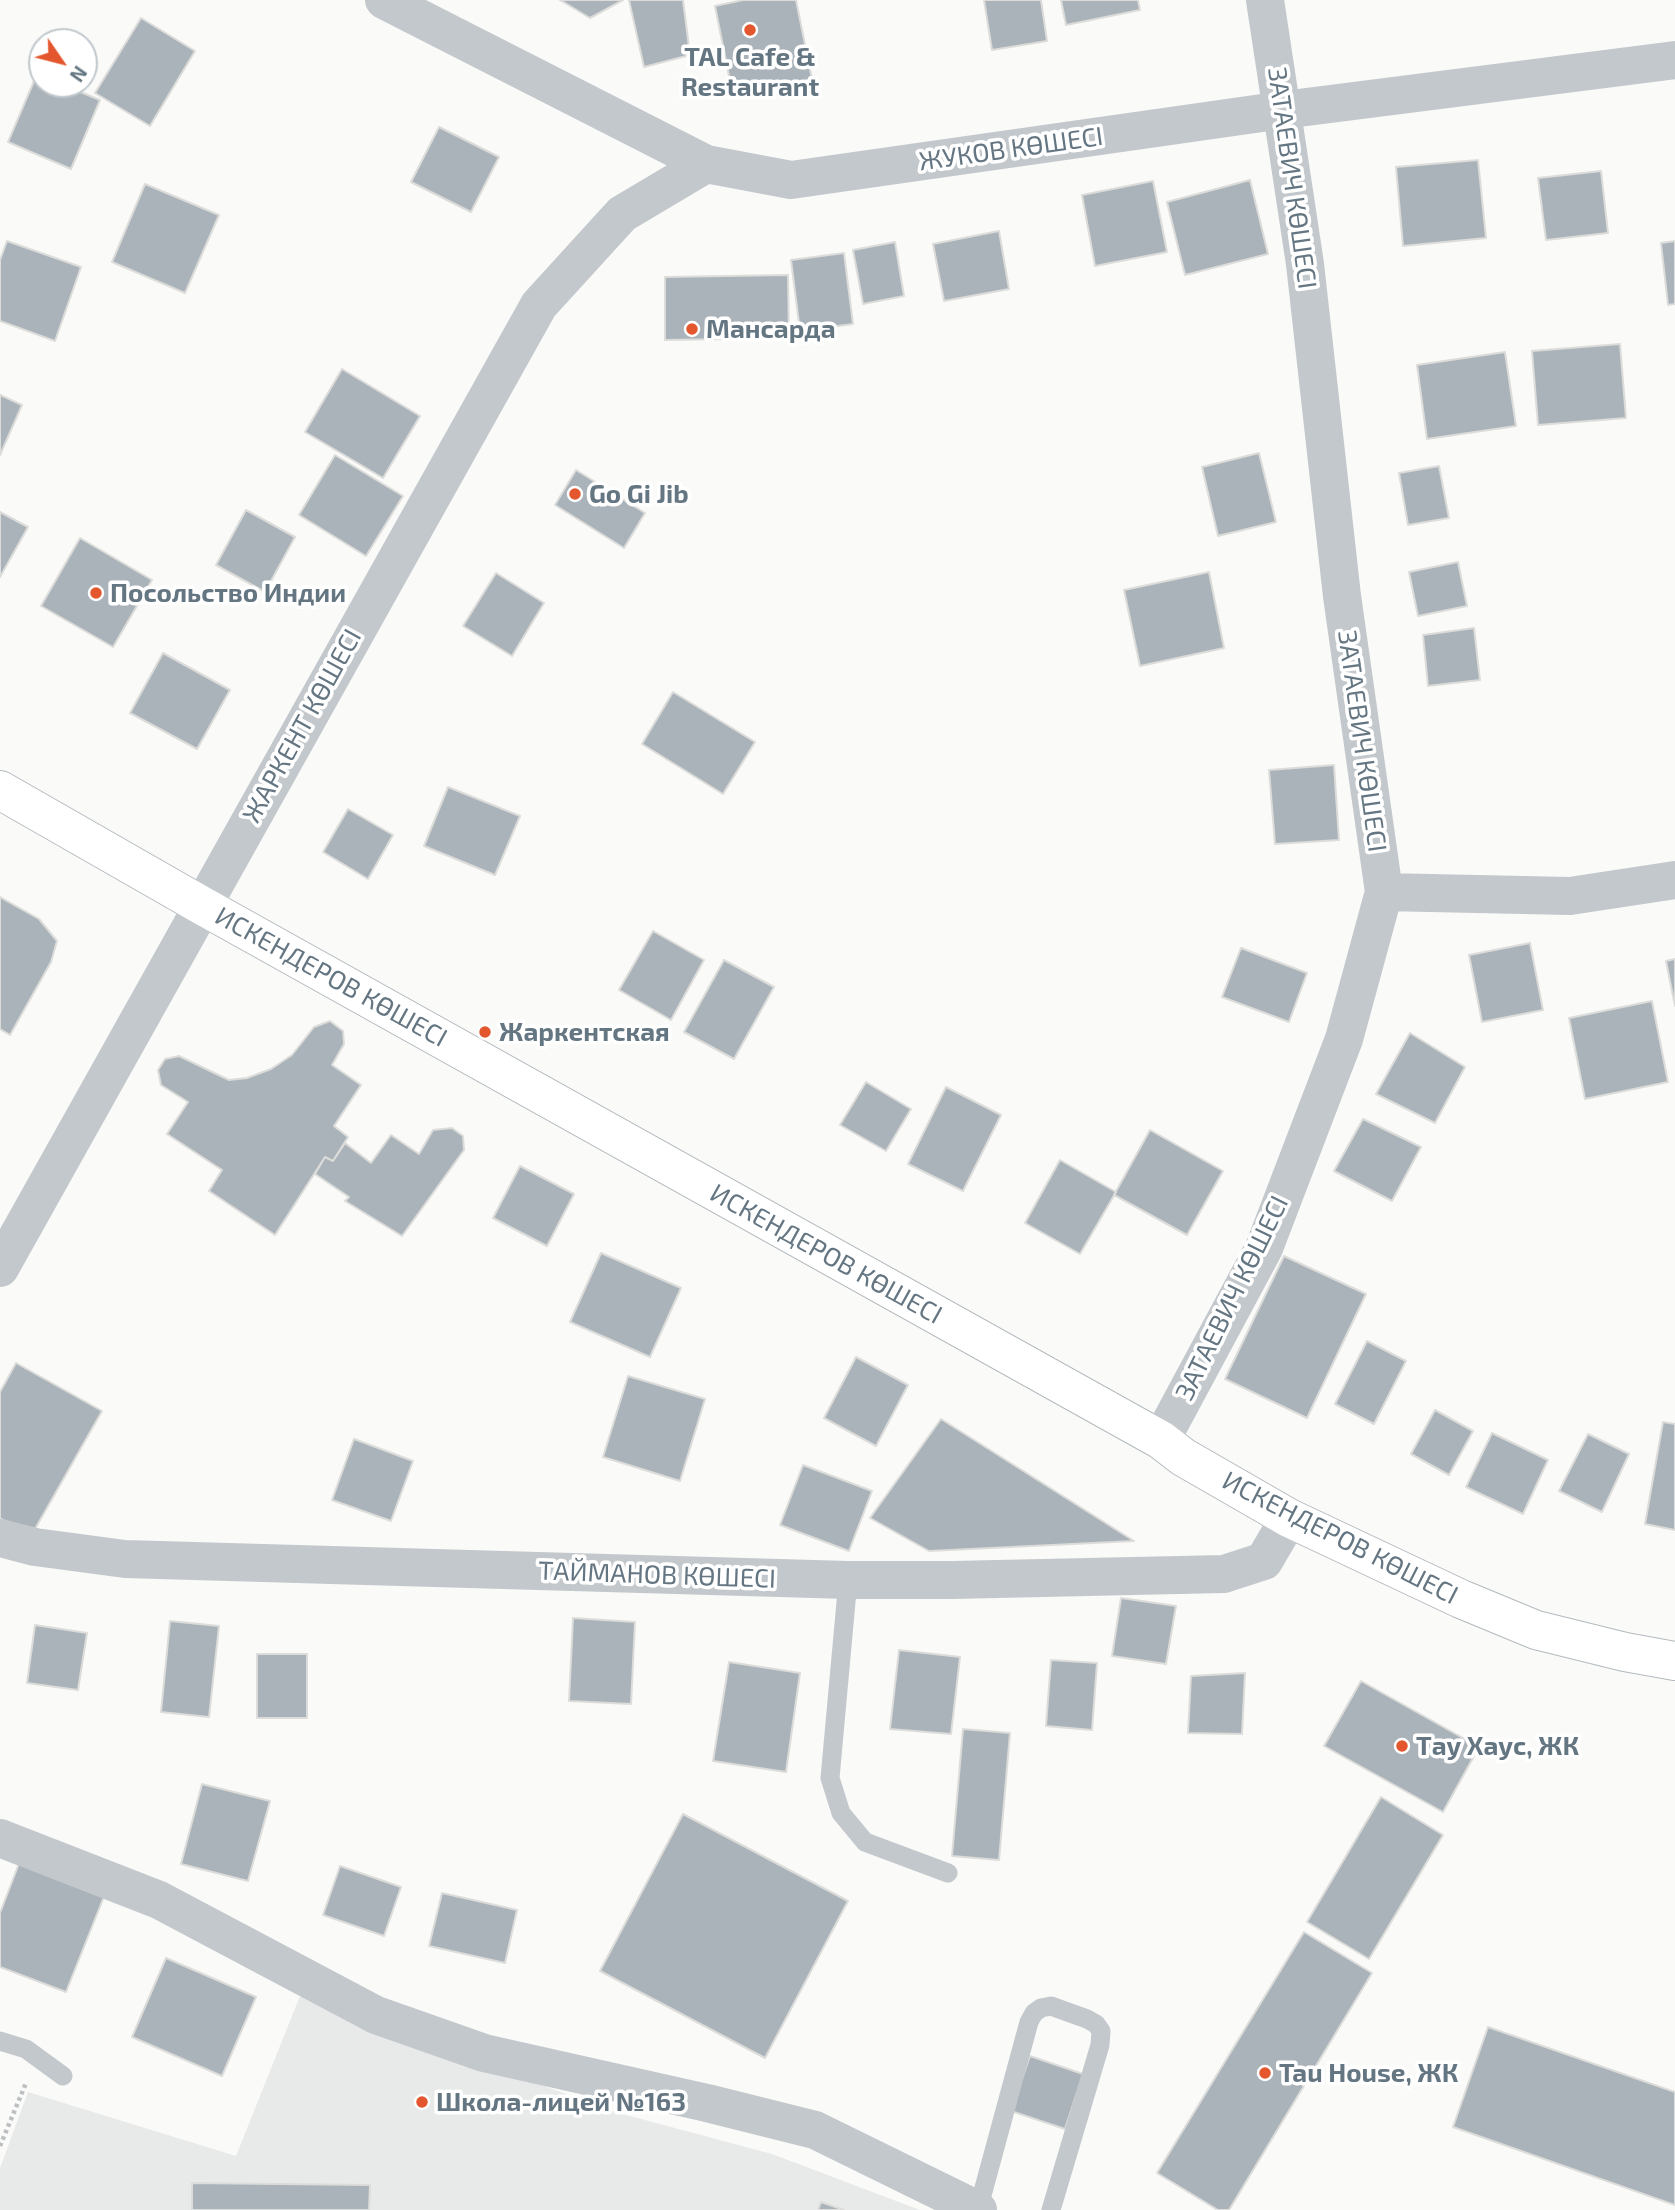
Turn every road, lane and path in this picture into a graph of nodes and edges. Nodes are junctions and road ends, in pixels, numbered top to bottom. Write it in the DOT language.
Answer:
graph roads {
  1 [pos="384,0"];
  2 [pos="1265,0"];
  3 [pos="1675,60"];
  4 [pos="1283,110"];
  5 [pos="706,164"];
  6 [pos="0,790"];
  7 [pos="1675,880"];
  8 [pos="1384,892"];
  9 [pos="201,905"];
  10 [pos="0,1268"];
  11 [pos="1161,1440"];
  12 [pos="1289,1518"];
  13 [pos="0,1538"];
  14 [pos="848,1580"];
  15 [pos="1675,1661"];
  16 [pos="0,1839"];
  17 [pos="948,1873"];
  18 [pos="0,2040"];
  19 [pos="37,2056"];
  20 [pos="63,2076"];
  21 [pos="0,2146"];
  22 [pos="978,2210"];
  23 [pos="1051,2210"];
  1 -- 5 [label="street, ЖУКОВ КӨШЕСІ"];
  2 -- 4 [label="street, ЗАТАЕВИЧ КӨШЕСІ"];
  3 -- 4 [label="street, ЖУКОВ КӨШЕСІ"];
  4 -- 5 [label="street, ЖУКОВ КӨШЕСІ"];
  4 -- 8 [label="street, ЗАТАЕВИЧ КӨШЕСІ"];
  5 -- 9 [label="street, ЖАРКЕНТ КӨШЕСІ"];
  6 -- 9 [label="street, ИСКЕНДЕРОВ КӨШЕСІ"];
  7 -- 8 [label="street"];
  8 -- 11 [label="street, ЗАТАЕВИЧ КӨШЕСІ"];
  9 -- 10 [label="street, ЖАРКЕНТ КӨШЕСІ"];
  9 -- 11 [label="street, ИСКЕНДЕРОВ КӨШЕСІ"];
  11 -- 12 [label="street, ИСКЕНДЕРОВ КӨШЕСІ"];
  12 -- 14 [label="street, ТАЙМАНОВ КӨШЕСІ"];
  12 -- 15 [label="street, ИСКЕНДЕРОВ КӨШЕСІ"];
  13 -- 14 [label="street, ТАЙМАНОВ КӨШЕСІ"];
  14 -- 17 [label="lane"];
  16 -- 22 [label="street"];
  18 -- 19 [label="lane"];
  19 -- 20 [label="lane"];
  19 -- 21 [label="path"];
  22 -- 23 [label="lane"];
}
